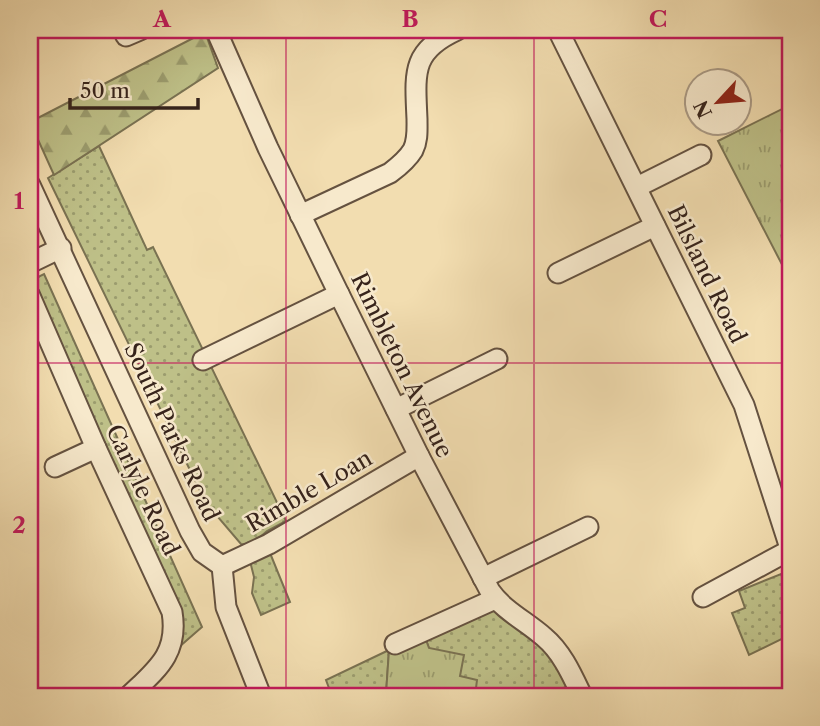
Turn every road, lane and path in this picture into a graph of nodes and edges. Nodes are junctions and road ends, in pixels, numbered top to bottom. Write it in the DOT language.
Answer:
graph roads {
  1 [pos="123,30"];
  2 [pos="140,30"];
  3 [pos="216,30"];
  4 [pos="457,30"];
  5 [pos="558,30"];
  6 [pos="701,155"];
  7 [pos="30,185"];
  8 [pos="637,187"];
  9 [pos="300,215"];
  10 [pos="655,226"];
  11 [pos="61,248"];
  12 [pos="30,263"];
  13 [pos="558,273"];
  14 [pos="339,294"];
  15 [pos="30,296"];
  16 [pos="497,359"];
  17 [pos="202,360"];
  18 [pos="396,409"];
  19 [pos="96,449"];
  20 [pos="419,456"];
  21 [pos="55,467"];
  22 [pos="588,527"];
  23 [pos="790,549"];
  24 [pos="222,566"];
  25 [pos="483,578"];
  26 [pos="703,597"];
  27 [pos="495,598"];
  28 [pos="395,644"];
  29 [pos="129,696"];
  30 [pos="261,696"];
  31 [pos="582,696"];
  1 -- 2 [label="street"];
  3 -- 9 [label="street, Rimbleton Avenue"];
  4 -- 9 [label="street"];
  5 -- 8 [label="street, Bilsland Road"];
  6 -- 8 [label="street"];
  7 -- 11 [label="street, South Parks Road"];
  8 -- 10 [label="street, Bilsland Road"];
  9 -- 14 [label="street, Rimbleton Avenue"];
  10 -- 13 [label="street"];
  10 -- 23 [label="street, Bilsland Road"];
  11 -- 12 [label="street"];
  11 -- 24 [label="street, South Parks Road"];
  14 -- 17 [label="street"];
  14 -- 18 [label="street, Rimbleton Avenue"];
  15 -- 19 [label="street, Carlyle Road"];
  16 -- 18 [label="street"];
  18 -- 20 [label="street, Rimbleton Avenue"];
  19 -- 21 [label="street"];
  19 -- 29 [label="street, Carlyle Road"];
  20 -- 24 [label="street, Rimble Loan"];
  20 -- 25 [label="street, Rimbleton Avenue"];
  22 -- 25 [label="street"];
  23 -- 26 [label="street"];
  24 -- 30 [label="street"];
  25 -- 27 [label="street, Rimbleton Avenue"];
  27 -- 28 [label="street"];
  27 -- 31 [label="street, Rimbleton Avenue"];
}
